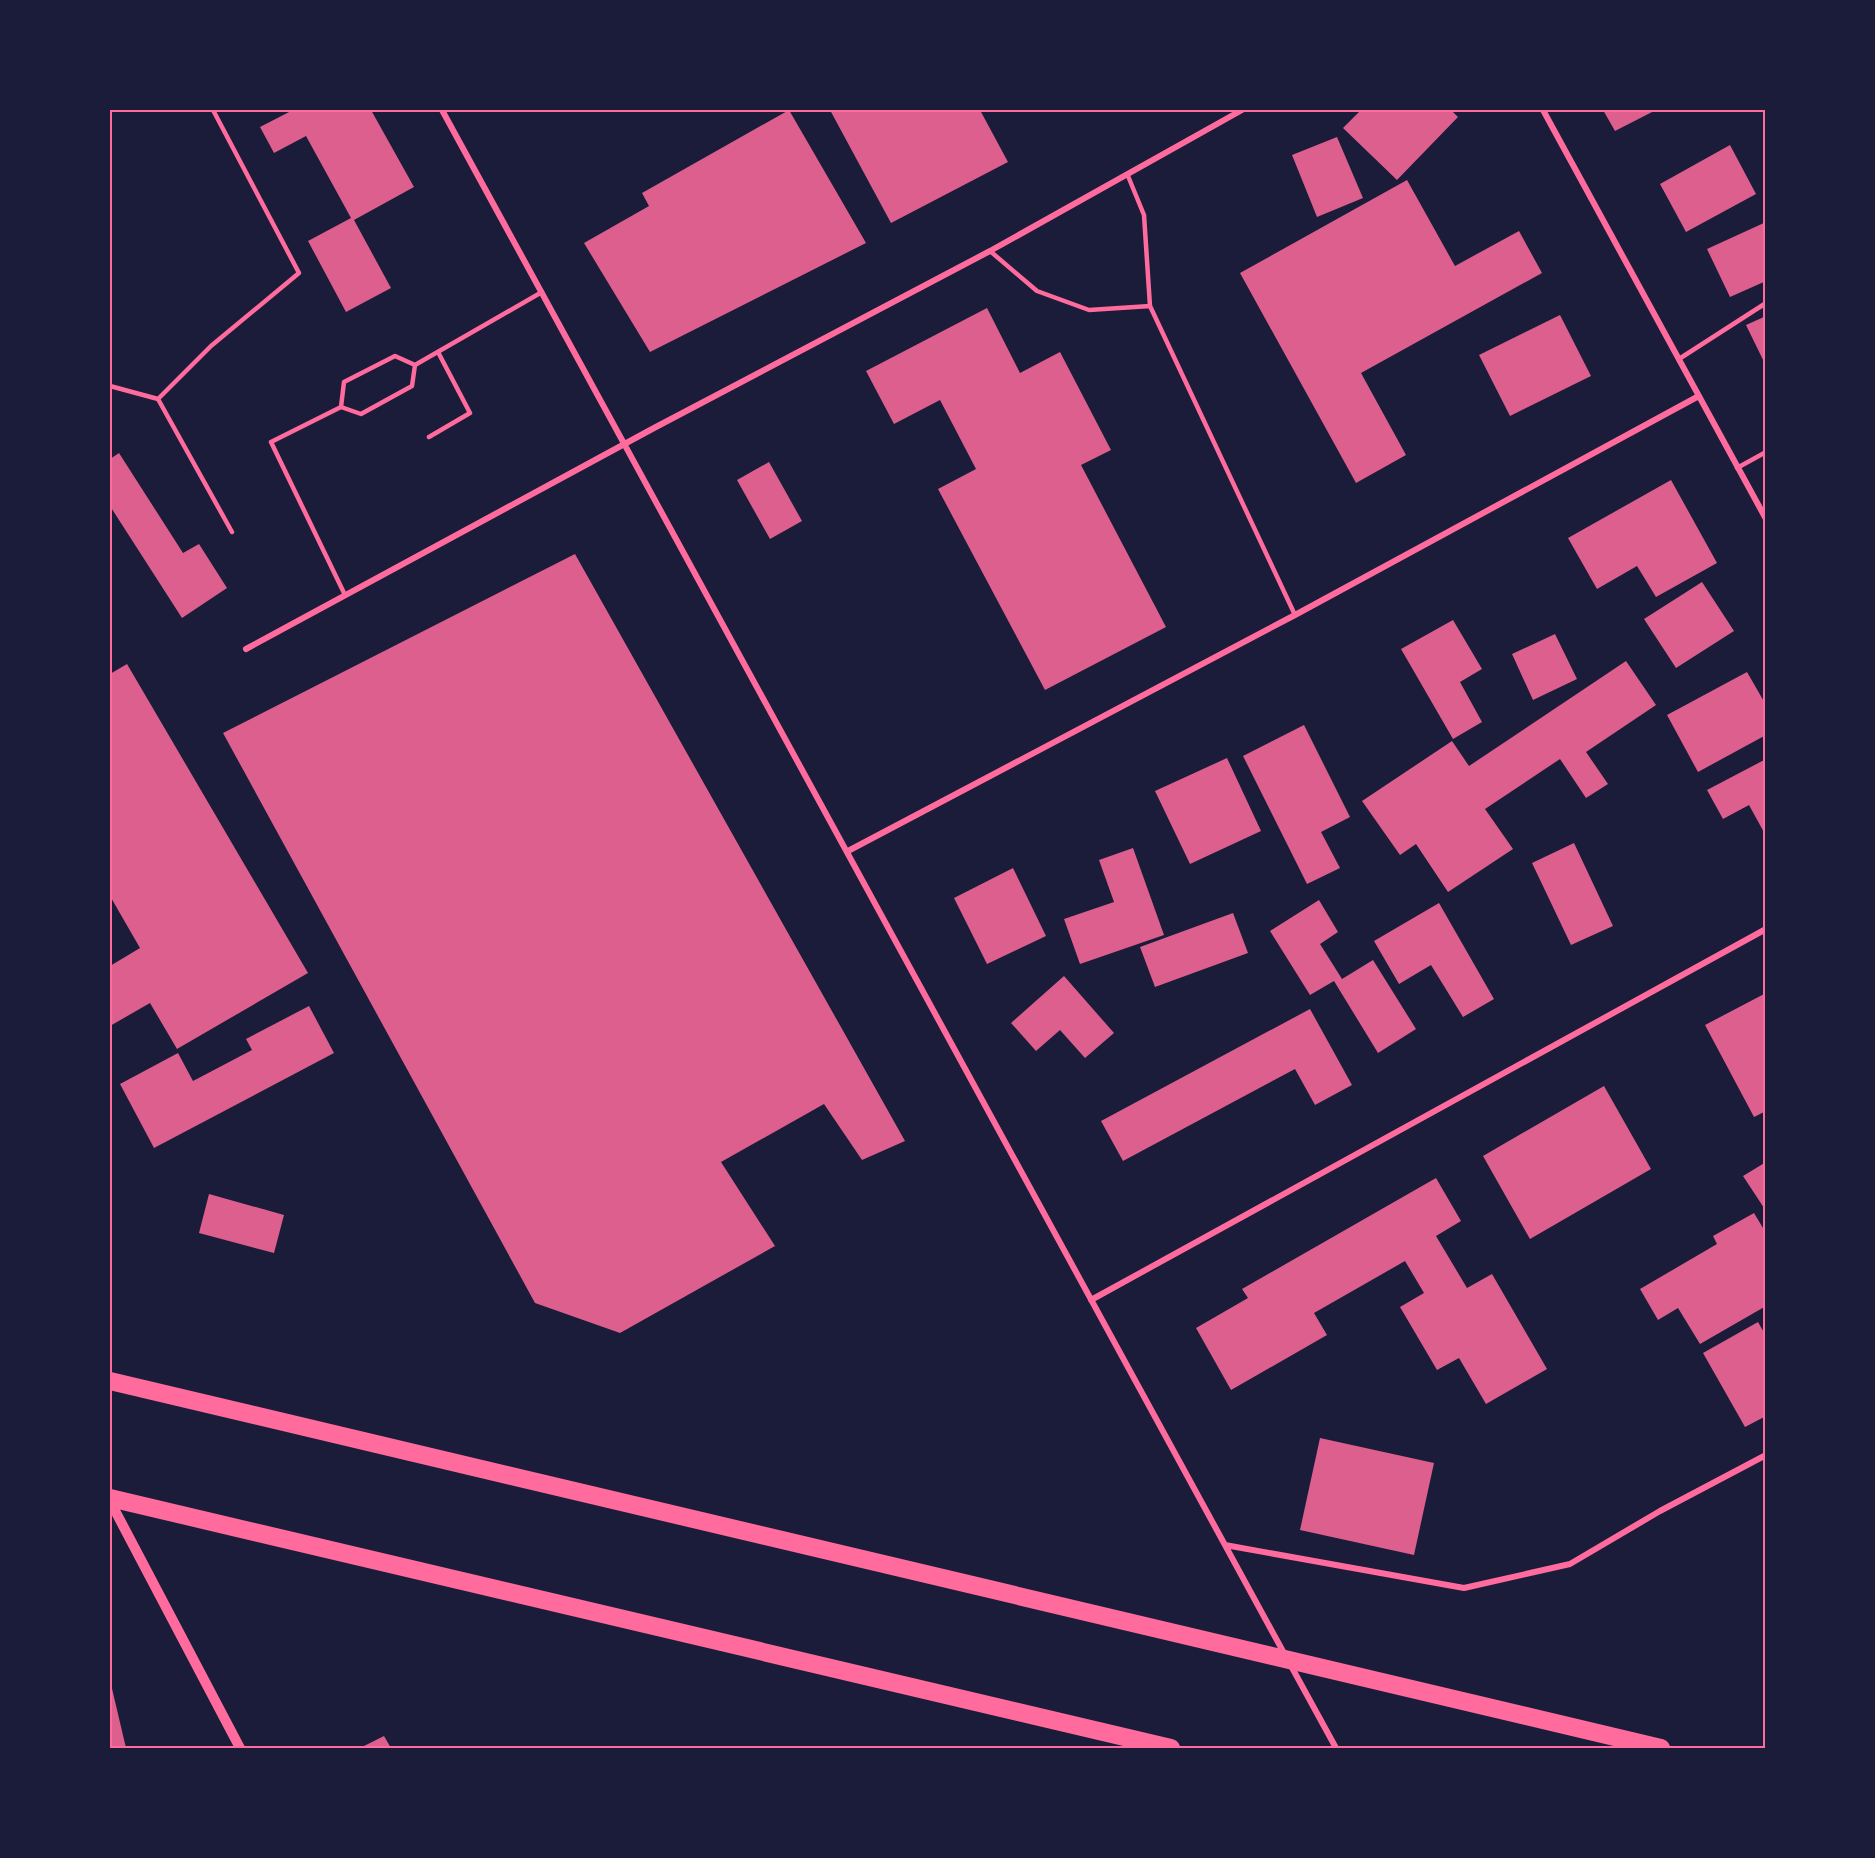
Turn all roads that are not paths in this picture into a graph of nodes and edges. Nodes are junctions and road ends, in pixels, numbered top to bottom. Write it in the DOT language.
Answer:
graph roads {
  1 [pos="213,110"];
  2 [pos="442,110"];
  3 [pos="1242,110"];
  4 [pos="1543,110"];
  5 [pos="1128,176"];
  6 [pos="990,251"];
  7 [pos="542,292"];
  8 [pos="1766,303"];
  9 [pos="1150,306"];
  10 [pos="438,352"];
  11 [pos="1679,359"];
  12 [pos="415,365"];
  13 [pos="110,386"];
  14 [pos="1697,397"];
  15 [pos="158,399"];
  16 [pos="342,407"];
  17 [pos="429,437"];
  18 [pos="624,444"];
  19 [pos="1766,452"];
  20 [pos="1737,468"];
  21 [pos="1766,519"];
  22 [pos="232,532"];
  23 [pos="345,595"];
  24 [pos="1295,615"];
  25 [pos="246,649"];
  26 [pos="848,850"];
  27 [pos="1766,929"];
  28 [pos="1091,1300"];
  29 [pos="110,1381"];
  30 [pos="1766,1455"];
  31 [pos="110,1500"];
  32 [pos="1225,1545"];
  33 [pos="240,1749"];
  34 [pos="1171,1749"];
  35 [pos="1336,1749"];
  36 [pos="1661,1749"];
  1 -- 15 [label="lane"];
  2 -- 7 [label="street"];
  3 -- 5 [label="street"];
  4 -- 11 [label="street"];
  5 -- 6 [label="street"];
  5 -- 9 [label="lane"];
  6 -- 9 [label="lane"];
  6 -- 18 [label="street"];
  7 -- 10 [label="lane"];
  7 -- 18 [label="street"];
  8 -- 11 [label="lane"];
  9 -- 24 [label="lane"];
  10 -- 12 [label="lane"];
  10 -- 17 [label="lane"];
  11 -- 14 [label="street"];
  12 -- 16 [label="lane"];
  12 -- 16 [label="lane"];
  13 -- 15 [label="lane"];
  14 -- 20 [label="street"];
  14 -- 24 [label="street"];
  15 -- 22 [label="lane"];
  16 -- 23 [label="lane"];
  18 -- 23 [label="street"];
  18 -- 26 [label="street"];
  19 -- 20 [label="lane"];
  20 -- 21 [label="street"];
  23 -- 25 [label="street"];
  24 -- 26 [label="street"];
  26 -- 28 [label="street"];
  27 -- 28 [label="street"];
  28 -- 32 [label="street"];
  29 -- 36 [label="highway"];
  30 -- 32 [label="street"];
  31 -- 33 [label="street"];
  31 -- 34 [label="highway"];
  32 -- 35 [label="street"];
}
